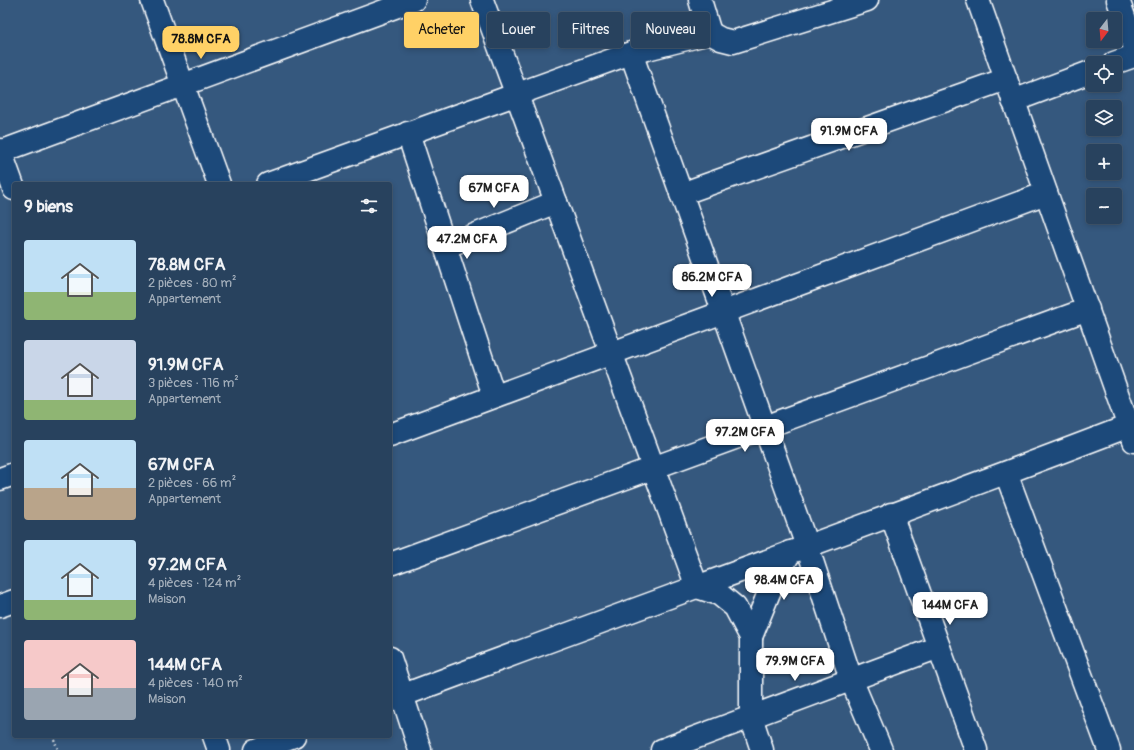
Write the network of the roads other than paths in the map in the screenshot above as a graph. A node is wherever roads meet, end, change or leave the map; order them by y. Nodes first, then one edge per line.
1 (152, 0) edge
2 (414, 0) edge
3 (482, 0) edge
4 (700, 0) edge
5 (867, 0) edge
6 (978, 0) edge
7 (1118, 0) edge
8 (839, 4) edge
9 (704, 12) edge
10 (710, 33) edge
11 (1134, 45) edge
12 (651, 48) edge
13 (631, 53) junction
14 (1134, 56) edge
15 (1122, 60) edge
16 (1086, 74) edge
17 (1006, 79) junction
18 (183, 85) junction
19 (517, 94) junction
20 (1014, 101) junction
21 (408, 134) junction
22 (0, 151) edge
23 (218, 182) edge
24 (281, 182) edge
25 (12, 184) edge
26 (1046, 193) junction
27 (681, 194) junction
28 (556, 202) junction
29 (445, 247) junction
30 (1088, 309) junction
31 (723, 312) junction
32 (612, 353) junction
33 (494, 396) junction
34 (765, 427) junction
35 (1131, 433) edge
36 (392, 434) edge
37 (654, 468) junction
38 (1006, 473) junction
39 (12, 475) edge
40 (0, 479) edge
41 (891, 514) junction
42 (799, 549) junction
43 (392, 563) edge
44 (697, 587) junction
45 (12, 602) edge
46 (0, 606) edge
47 (751, 637) junction
48 (939, 647) junction
49 (392, 671) edge
50 (851, 679) junction
51 (396, 698) edge
52 (750, 717) junction
53 (215, 738) edge
54 (289, 738) edge
55 (219, 750) edge
56 (256, 750) edge
57 (420, 750) edge
58 (662, 750) edge
59 (762, 750) edge
60 (881, 750) edge
61 (976, 750) edge
62 (1109, 750) edge

1 - 18 street
2 - 18 street
3 - 19 street
4 - 9 street
5 - 8 street
6 - 17 street
7 - 11 street
8 - 10 street
12 - 13 street
13 - 19 street
13 - 27 street
14 - 15 street
16 - 20 street
17 - 20 street
17 - 27 street
18 - 22 street
18 - 23 street
19 - 21 street
19 - 28 street
20 - 26 street
21 - 24 street
21 - 29 street
22 - 25 street
26 - 30 street
26 - 31 street
27 - 31 street
28 - 29 street
28 - 32 street
29 - 33 street
30 - 34 street
30 - 35 street
31 - 32 street
31 - 34 street
32 - 33 street
32 - 37 street
33 - 36 street
34 - 37 street
34 - 42 street
35 - 38 street
37 - 43 street
37 - 44 street
38 - 41 street
38 - 62 street
39 - 40 street
41 - 42 street
41 - 48 street
42 - 44 street
42 - 47 street
42 - 50 street
44 - 47 street
44 - 51 street
45 - 46 street
47 - 52 street
48 - 50 street
48 - 61 street
49 - 51 street
50 - 52 street
50 - 60 street
51 - 57 street
52 - 58 street
52 - 59 street
53 - 55 street
54 - 56 street

